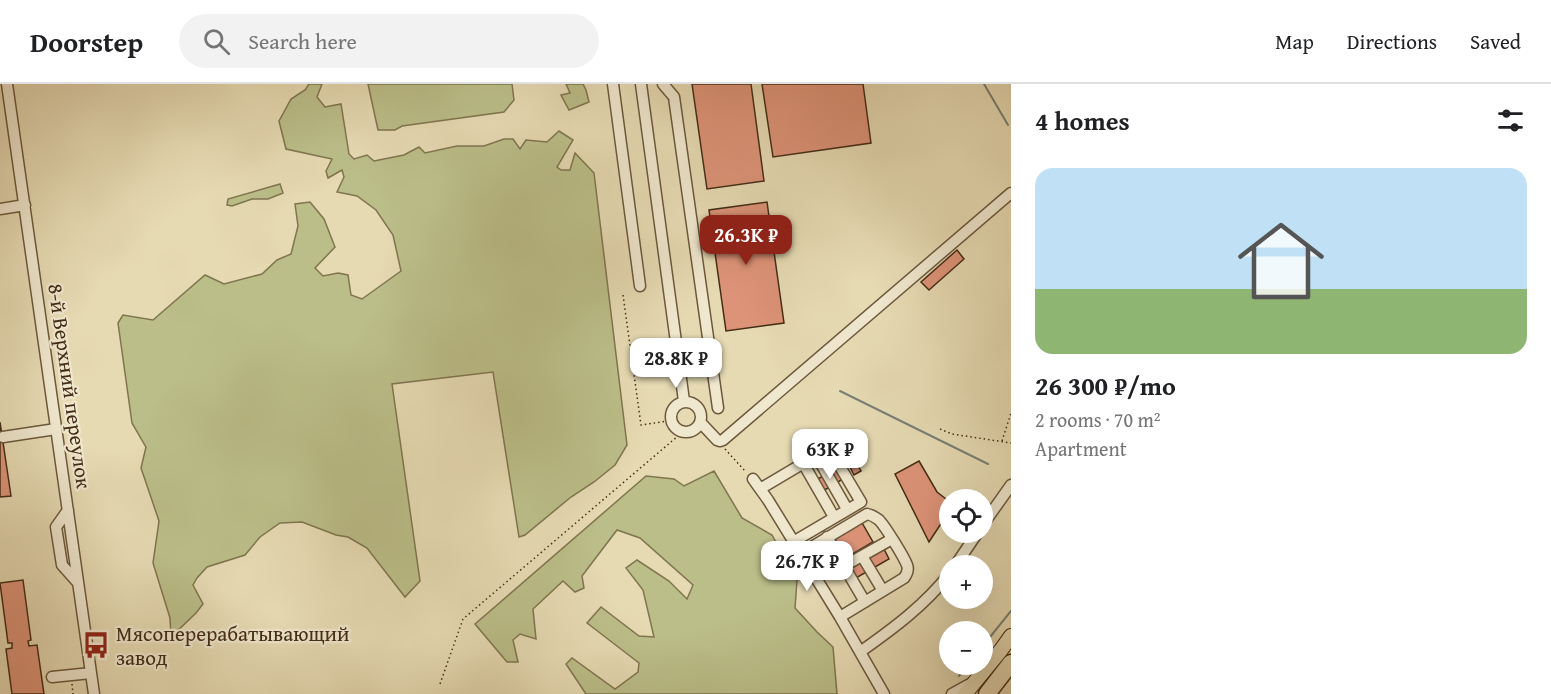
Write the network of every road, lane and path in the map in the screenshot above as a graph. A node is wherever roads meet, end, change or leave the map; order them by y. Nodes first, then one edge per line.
1 (7, 84) edge
2 (613, 84) edge
3 (641, 84) edge
4 (663, 84) edge
5 (1011, 193) edge
6 (25, 205) junction
7 (0, 209) edge
8 (640, 285) dead end
9 (623, 295) dead end
10 (684, 401) junction
11 (717, 408) dead end
12 (1011, 413) edge
13 (668, 421) dead end
14 (701, 423) junction
15 (56, 429) junction
16 (940, 429) dead end
17 (678, 436) dead end
18 (3, 437) dead end
19 (720, 441) junction
20 (1001, 442) junction
21 (1011, 443) edge
22 (816, 455) junction
23 (802, 463) junction
24 (753, 479) joint
25 (1011, 485) edge
26 (760, 489) junction
27 (847, 509) junction
28 (993, 510) edge
29 (834, 517) junction
30 (827, 537) junction
31 (892, 539) junction
32 (793, 542) junction
33 (800, 554) junction
34 (862, 556) junction
35 (844, 566) junction
36 (939, 586) edge
37 (883, 591) junction
38 (865, 602) junction
39 (840, 617) junction
40 (1011, 636) edge
41 (860, 652) junction
42 (1011, 663) edge
43 (91, 673) junction
44 (52, 677) dead end
45 (977, 680) junction
46 (72, 684) dead end
47 (440, 684) dead end
48 (884, 693) edge
49 (73, 694) edge
50 (94, 694) edge
51 (952, 694) edge
52 (965, 694) edge
53 (987, 694) edge

1 - 6 street, 8-й Верхний переулок
2 - 8 street
3 - 10 street
4 - 11 street
5 - 19 street
6 - 7 street
6 - 15 street, 8-й Верхний переулок
9 - 13 path
10 - 14 street
10 - 14 street
12 - 20 path
14 - 19 street
15 - 18 street
15 - 43 street, 8-й Верхний переулок
16 - 20 path
17 - 47 path
19 - 24 path
20 - 21 path
22 - 23 street
22 - 27 street
22 - 27 street
23 - 26 street
23 - 29 street
24 - 26 street
25 - 28 street
26 - 32 street
27 - 29 street
29 - 32 street
30 - 31 street
30 - 33 street
30 - 35 street
31 - 34 street
31 - 37 street
32 - 33 street
33 - 39 street
34 - 35 street
34 - 37 street
35 - 38 street
36 - 41 street
37 - 38 street
38 - 39 street
39 - 41 street
40 - 45 main road
41 - 48 street
42 - 53 highway
43 - 44 street
43 - 50 street, 8-й Верхний переулок
45 - 51 street
45 - 52 main road
46 - 49 path

